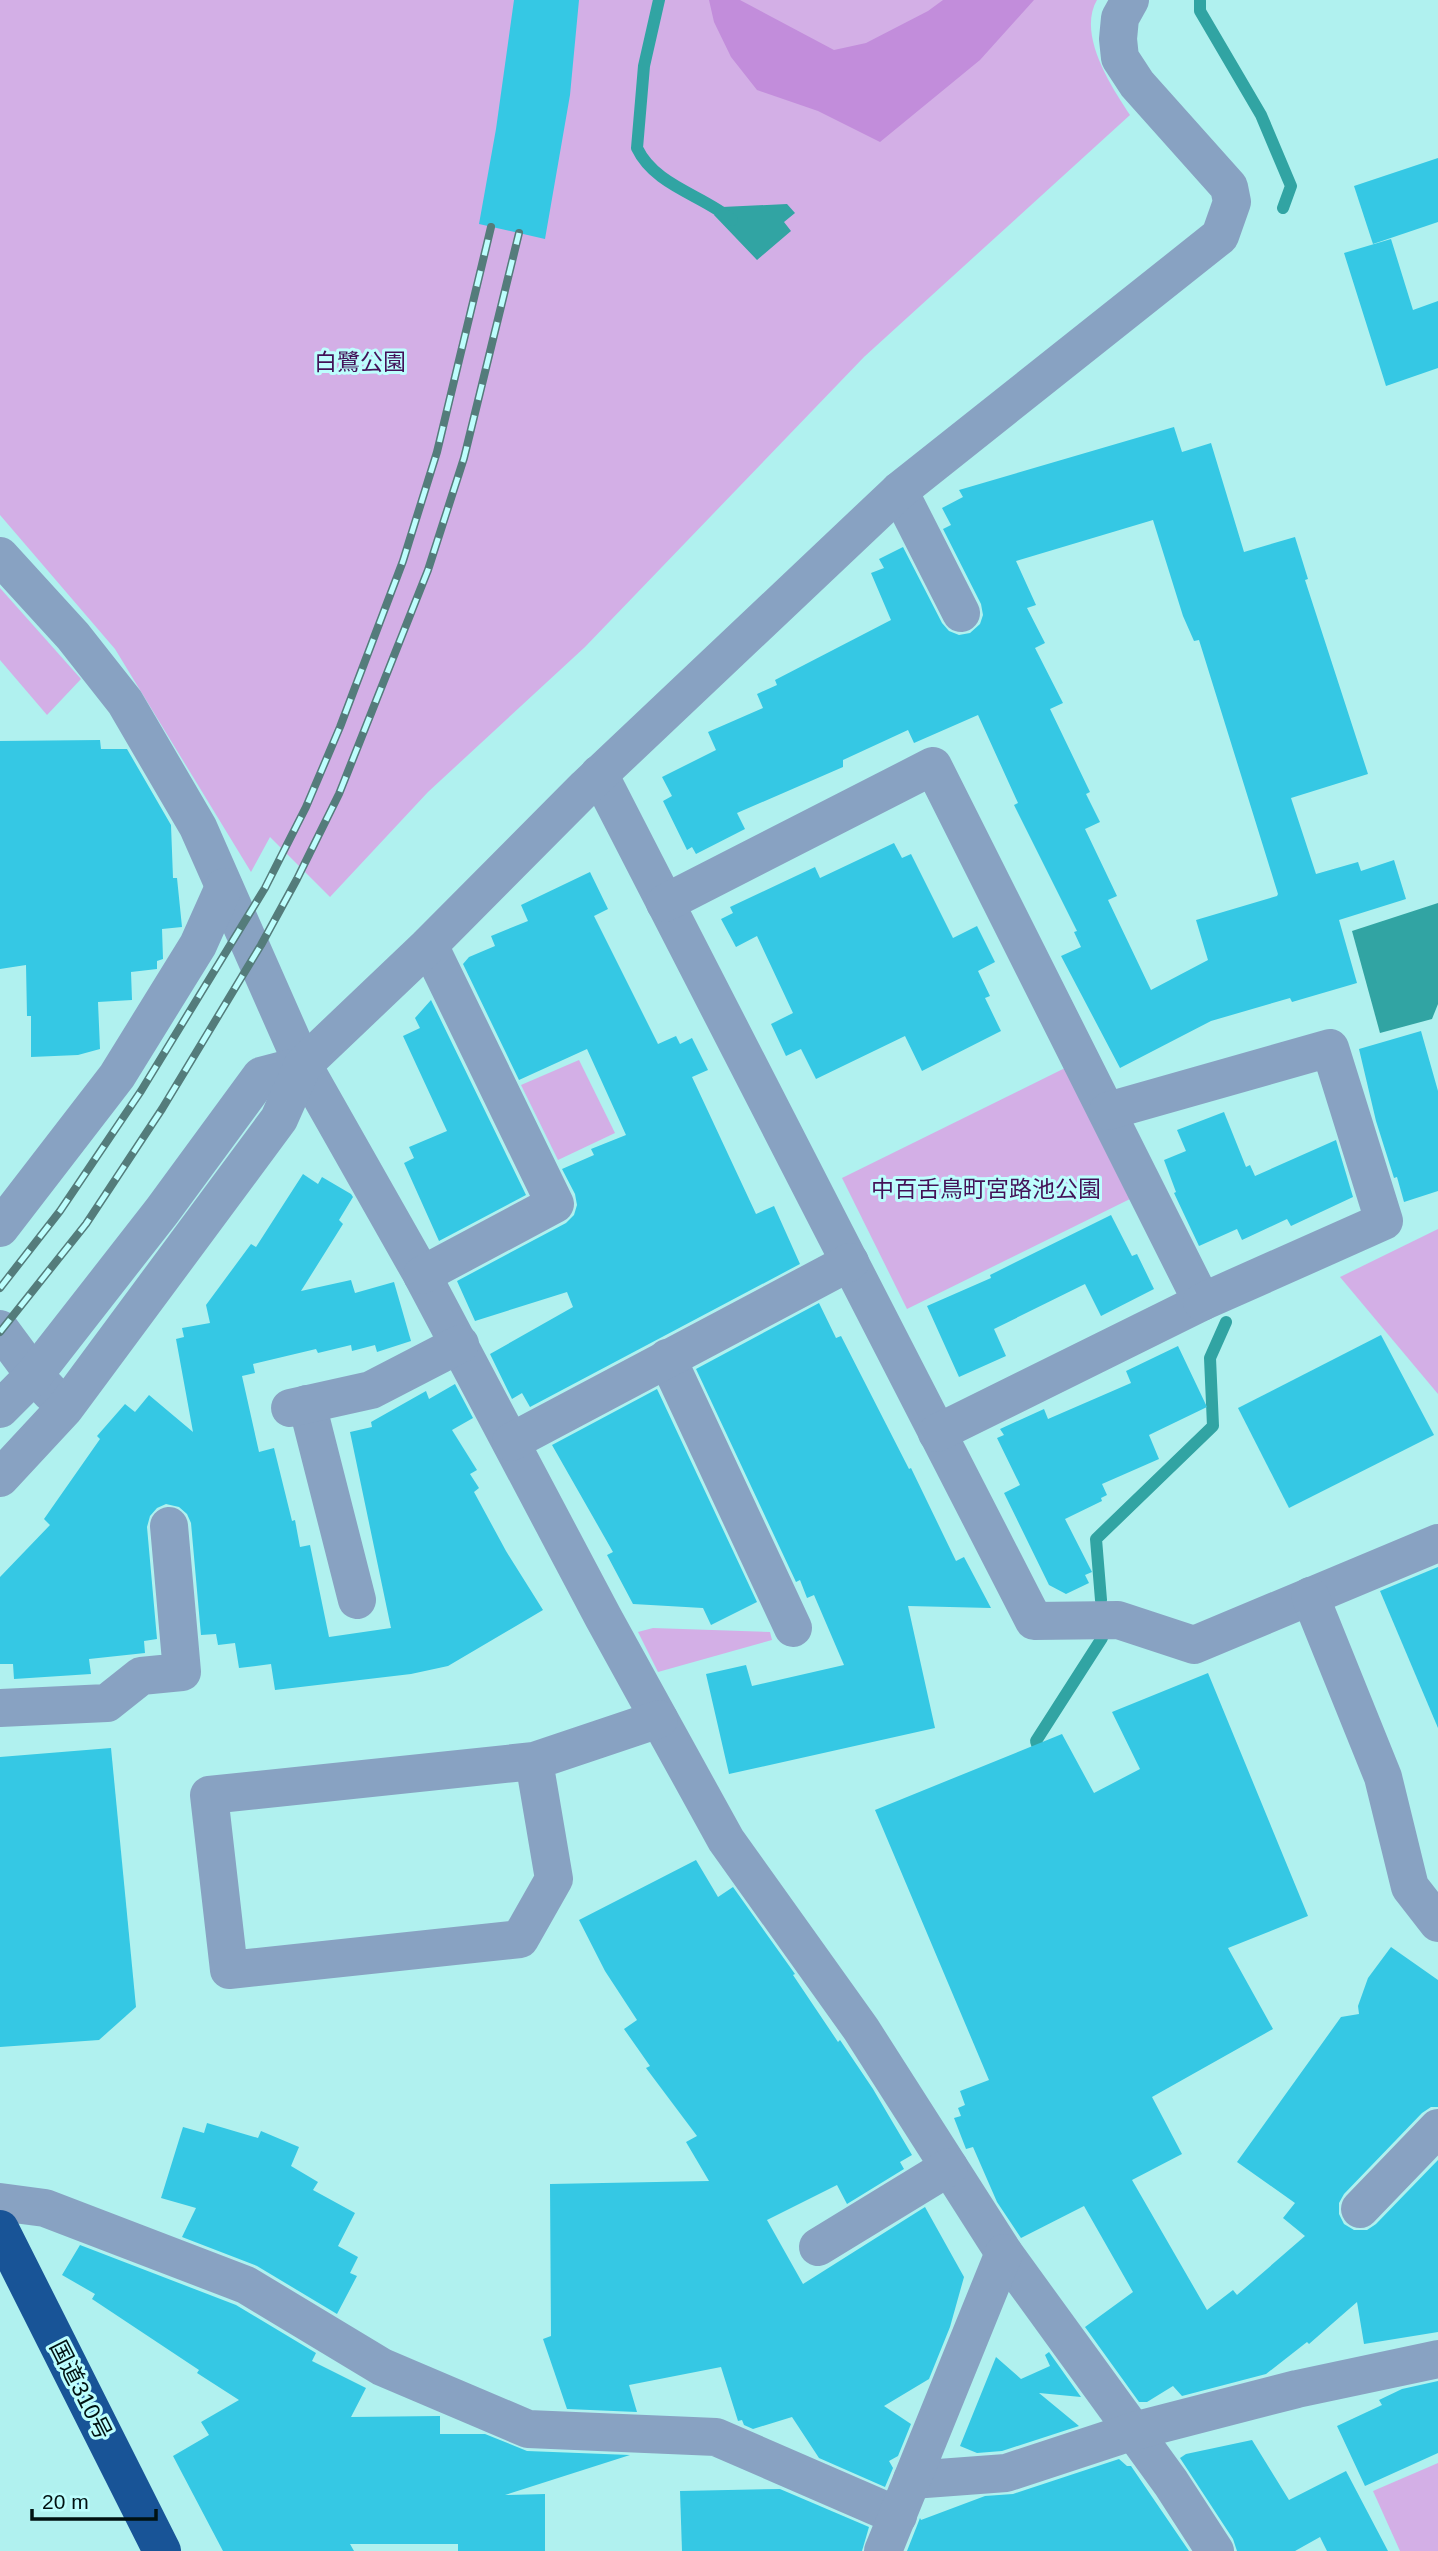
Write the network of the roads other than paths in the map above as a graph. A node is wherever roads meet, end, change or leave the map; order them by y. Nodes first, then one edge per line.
1 (1130, 0) edge
2 (899, 491) junction
3 (0, 556) edge
4 (961, 613) dead end
5 (599, 774) junction
6 (224, 887) junction
7 (665, 902) junction
8 (429, 945) junction
9 (303, 1065) junction
10 (1108, 1111) junction
11 (0, 1228) edge
12 (850, 1262) junction
13 (422, 1275) junction
14 (1202, 1302) junction
15 (0, 1329) edge
16 (460, 1344) junction
17 (667, 1358) junction
18 (34, 1375) junction
19 (65, 1408) junction
20 (0, 1409) edge
21 (937, 1433) junction
22 (511, 1442) junction
23 (0, 1478) edge
24 (169, 1526) dead end
25 (1438, 1543) edge
26 (1310, 1596) junction
27 (358, 1600) dead end
28 (793, 1628) dead end
29 (0, 1708) edge
30 (659, 1719) junction
31 (534, 1761) junction
32 (1438, 1923) edge
33 (1438, 2128) edge
34 (950, 2167) junction
35 (0, 2202) edge
36 (1360, 2209) dead end
37 (3, 2241) edge
38 (818, 2247) dead end
39 (1004, 2253) junction
40 (1438, 2359) edge
41 (1134, 2431) junction
42 (912, 2480) junction
43 (898, 2516) junction
44 (162, 2551) edge
45 (883, 2551) edge
46 (1215, 2551) edge

1 - 2 street
2 - 4 street
2 - 5 street
3 - 6 street
5 - 7 street
5 - 8 street
6 - 9 street
6 - 11 street
7 - 10 street
7 - 12 street
8 - 9 street
8 - 13 street
9 - 13 street
9 - 18 street
9 - 19 street
10 - 14 street
10 - 14 street
12 - 17 street
12 - 21 street
13 - 16 street
14 - 21 street
15 - 18 street
16 - 22 street
16 - 27 street
17 - 22 street
17 - 28 street
18 - 19 street
18 - 20 street
19 - 23 street
21 - 26 street
22 - 30 street
24 - 29 street
25 - 26 street
26 - 32 street
30 - 31 street
30 - 34 street
31 - 31 street
33 - 36 street
34 - 38 street
34 - 39 street
35 - 43 street
37 - 44 highway, 国道310号
39 - 41 street
39 - 42 street
40 - 41 street
41 - 42 street
41 - 46 street
42 - 43 street
43 - 45 street

